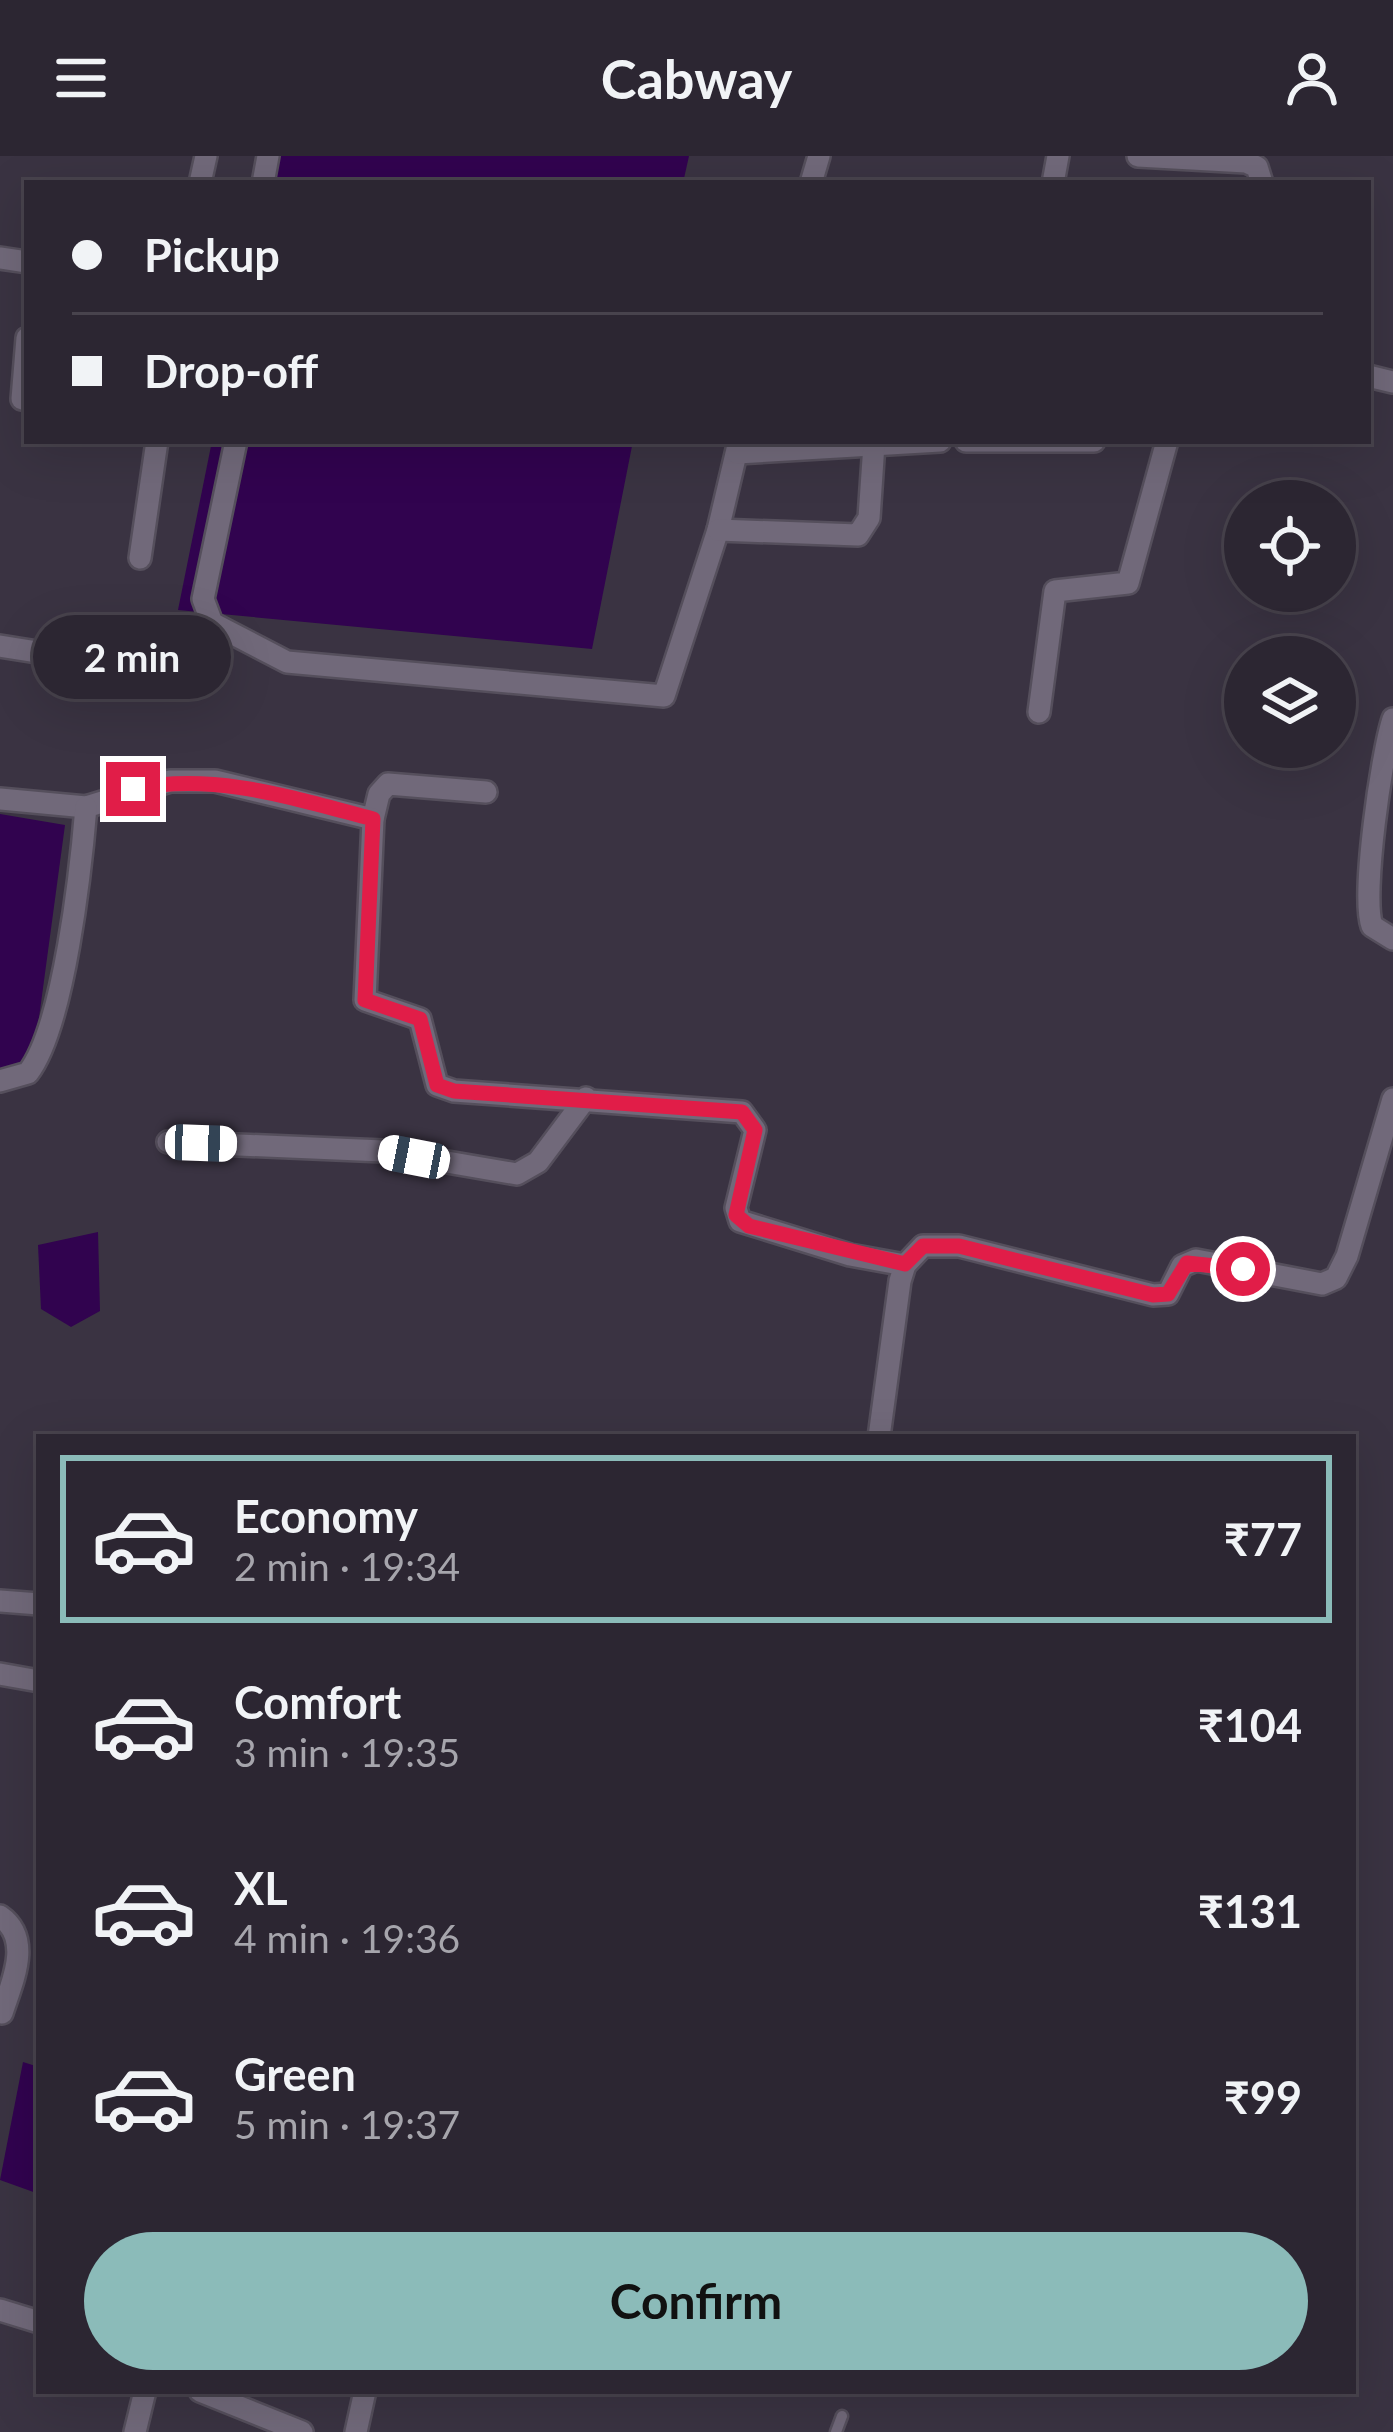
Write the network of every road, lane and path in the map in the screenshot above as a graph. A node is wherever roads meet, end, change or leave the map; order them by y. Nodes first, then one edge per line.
1 (1138, 156) edge
2 (1261, 180) edge
3 (24, 375) edge
4 (22, 400) dead end
5 (157, 444) edge
6 (235, 444) edge
7 (840, 444) edge
8 (874, 444) edge
9 (1166, 444) edge
10 (738, 447) edge
11 (718, 530) junction
12 (140, 558) dead end
13 (0, 646) edge
14 (119, 665) dead end
15 (1039, 712) dead end
16 (1393, 719) edge
17 (486, 792) dead end
18 (0, 799) edge
19 (86, 807) junction
20 (373, 819) junction
21 (1393, 939) edge
22 (0, 1081) edge
23 (586, 1098) junction
24 (1393, 1100) edge
25 (168, 1142) dead end
26 (905, 1264) junction
27 (879, 1434) edge
28 (0, 1601) edge
29 (36, 1604) edge
30 (0, 1674) edge
31 (36, 1680) edge
32 (0, 1916) edge
33 (2, 2013) edge
34 (0, 2310) edge
35 (36, 2321) edge
36 (144, 2394) edge
37 (207, 2394) edge
38 (364, 2394) edge
39 (842, 2416) dead end
40 (135, 2432) edge
41 (302, 2432) edge
42 (356, 2432) edge
43 (836, 2432) edge

1 - 2 street
3 - 4 street
5 - 12 street
6 - 11 street
7 - 10 street
8 - 11 street
9 - 15 street
10 - 11 street
13 - 14 street
16 - 21 street
17 - 20 street
18 - 19 street
19 - 20 street
19 - 22 street
20 - 23 street
23 - 25 street
23 - 26 street
24 - 26 street
26 - 27 street
28 - 29 street
30 - 31 street
32 - 33 street
34 - 35 street
36 - 40 street
37 - 41 street
38 - 42 street
39 - 43 lane

